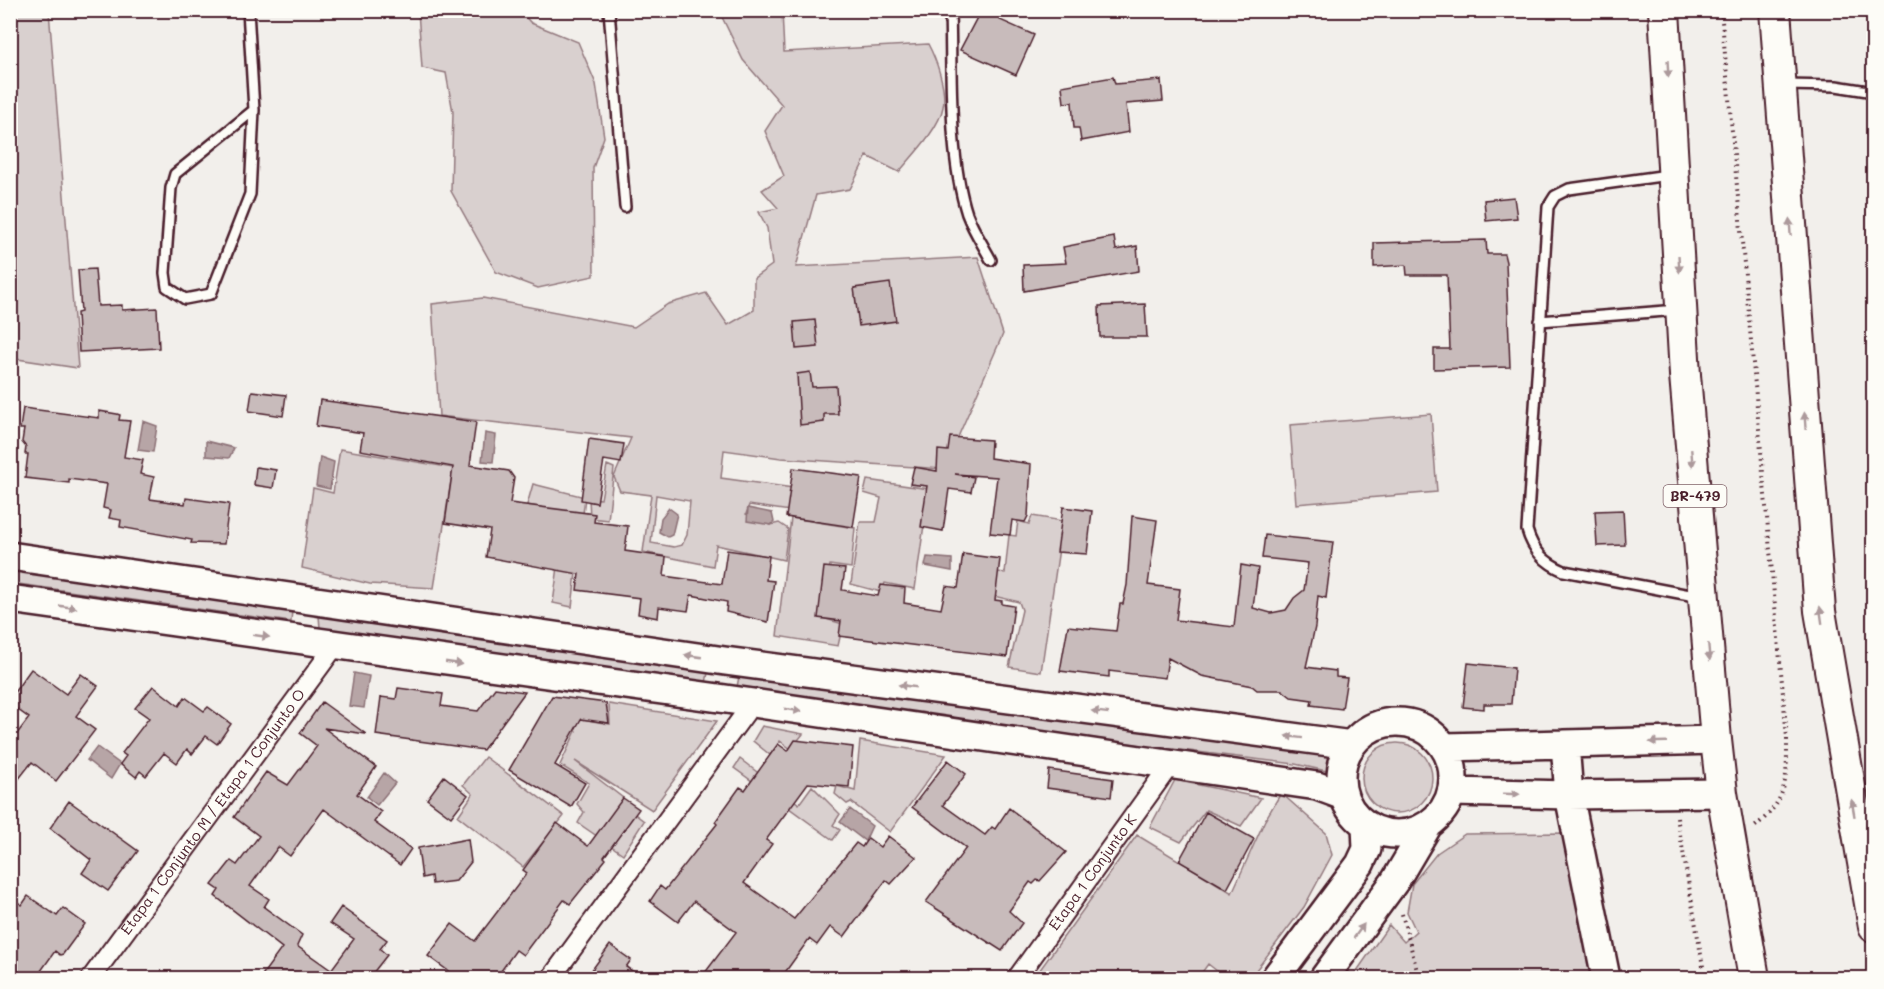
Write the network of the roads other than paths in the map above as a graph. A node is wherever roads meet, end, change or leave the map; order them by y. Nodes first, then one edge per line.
1 (248, 10) edge
2 (609, 10) edge
3 (950, 10) edge
4 (1664, 10) edge
5 (1775, 10) edge
6 (1779, 85) junction
7 (1874, 92) edge
8 (254, 110) junction
9 (1674, 174) junction
10 (625, 207) dead end
11 (991, 260) dead end
12 (1681, 310) junction
13 (1540, 321) junction
14 (10, 556) edge
15 (1704, 598) junction
16 (10, 599) edge
17 (307, 600) junction
18 (302, 642) junction
19 (335, 646) junction
20 (725, 661) junction
21 (719, 698) junction
22 (752, 704) junction
23 (1716, 740) junction
24 (1565, 744) junction
25 (1352, 745) junction
26 (1445, 747) junction
27 (1170, 765) junction
28 (1453, 792) junction
29 (1722, 793) junction
30 (1569, 795) junction
31 (1344, 796) junction
32 (1366, 825) junction
33 (1427, 827) junction
34 (1874, 927) edge
35 (91, 978) edge
36 (552, 978) edge
37 (1017, 978) edge
38 (1275, 978) edge
39 (1324, 978) edge
40 (1606, 978) edge
41 (1754, 978) edge

1 - 8 lane
2 - 10 lane
3 - 11 lane
4 -> 9 main road, BR-479
5 - 6 main road
6 - 7 lane
34 -> 6 main road
8 - 8 lane
9 -> 12 main road, BR-479
9 - 13 lane
12 - 13 lane
12 -> 15 main road, BR-479
13 - 15 lane
14 - 17 street
15 -> 23 main road, BR-479
16 -> 18 street
17 - 18 street
20 -> 17 street
18 - 19 street
19 -> 21 street
19 - 35 street, Etapa 1 Conjunto M / Etapa 1 Conjunto O
20 - 21 street
25 -> 20 street
21 - 22 street
22 -> 27 street
22 - 36 street
23 -> 24 street
23 - 29 main road, BR-479
24 - 26 street
24 - 30 street
25 - 26 street
25 - 31 street
26 - 28 street
27 - 31 street
27 - 37 street, Etapa 1 Conjunto K
28 -> 30 street
28 - 33 street
29 - 30 street
29 - 41 main road, BR-479
30 - 40 street
31 - 32 street
32 - 33 street
32 - 38 street
39 -> 33 street

